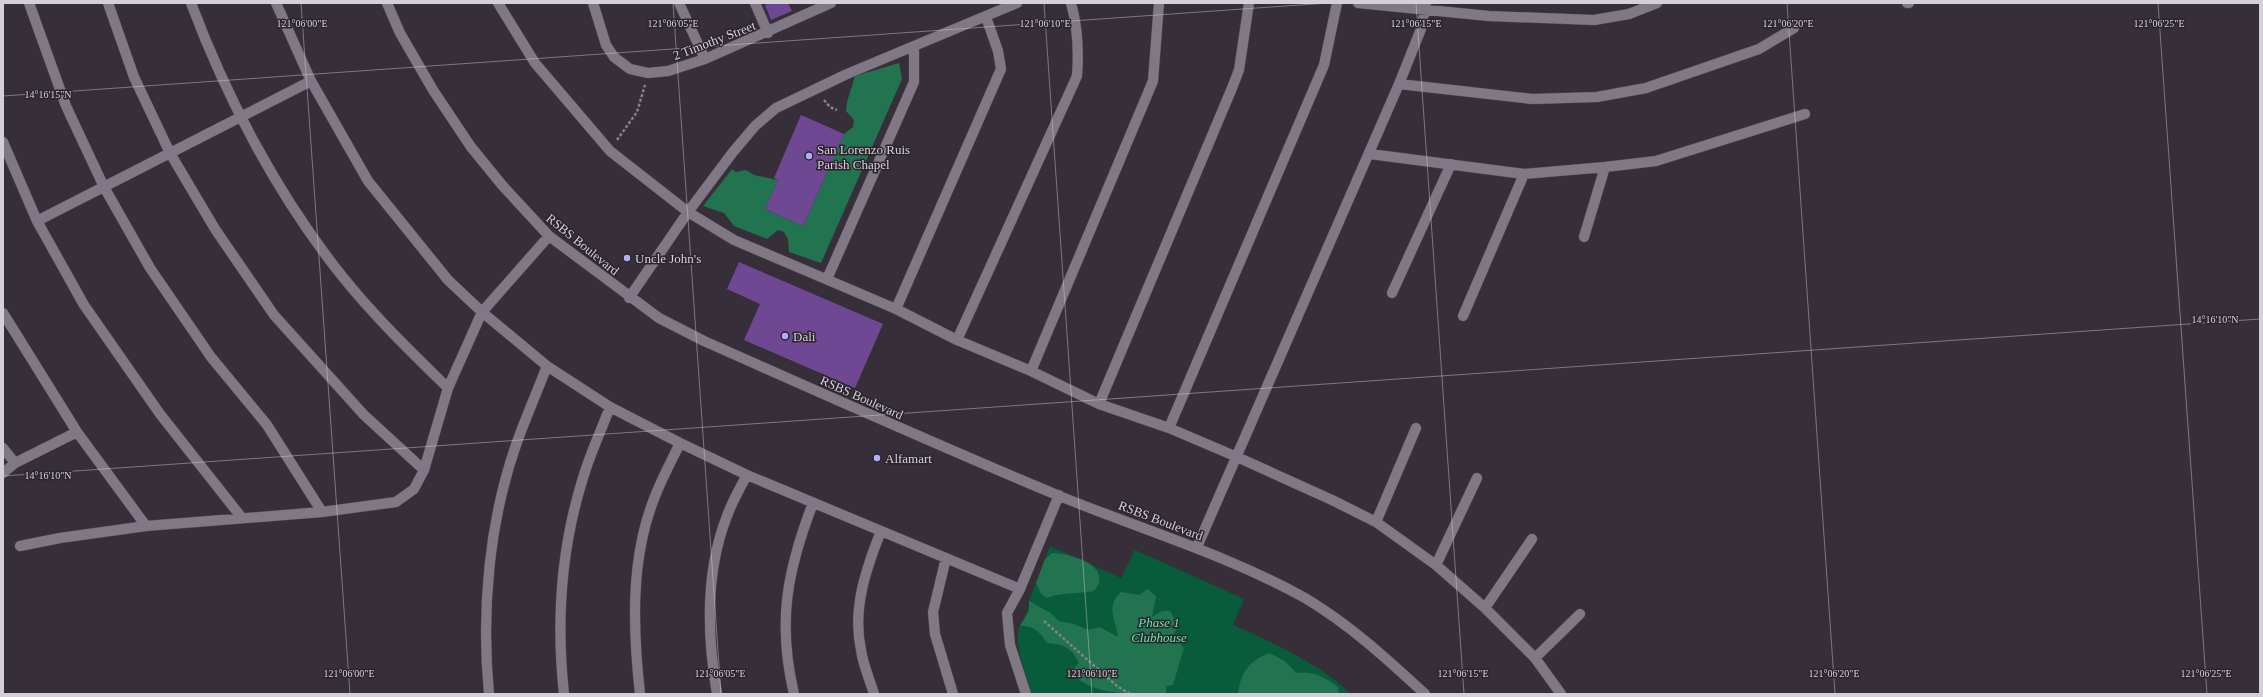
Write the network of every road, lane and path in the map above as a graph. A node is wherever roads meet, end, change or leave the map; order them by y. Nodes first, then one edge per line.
1 (29, 3) edge
2 (108, 3) edge
3 (191, 3) edge
4 (276, 3) edge
5 (388, 3) edge
6 (498, 3) edge
7 (593, 3) edge
8 (679, 3) edge
9 (755, 3) edge
10 (830, 3) edge
11 (1017, 3) edge
12 (1071, 3) edge
13 (1159, 3) edge
14 (1249, 3) edge
15 (1337, 3) edge
16 (1358, 3) edge
17 (1657, 3) edge
18 (1426, 6) edge
19 (986, 17) junction
20 (1794, 28) dead end
21 (768, 33) junction
22 (914, 47) junction
23 (705, 59) junction
24 (648, 73) junction
25 (311, 81) junction
26 (1399, 84) junction
27 (1805, 114) dead end
28 (241, 116) junction
29 (4, 146) edge
30 (610, 151) junction
31 (170, 153) junction
32 (1370, 154) junction
33 (1451, 164) junction
34 (1605, 167) junction
35 (1524, 174) junction
36 (104, 187) junction
37 (688, 212) junction
38 (37, 221) junction
39 (549, 236) junction
40 (1584, 237) dead end
41 (827, 279) junction
42 (1392, 292) dead end
43 (629, 298) junction
44 (896, 309) junction
45 (482, 312) junction
46 (3, 313) edge
47 (1463, 316) dead end
48 (956, 340) junction
49 (547, 366) junction
50 (1031, 371) junction
51 (448, 388) junction
52 (1099, 404) junction
53 (610, 408) junction
54 (1169, 428) junction
55 (1416, 428) dead end
56 (76, 432) junction
57 (680, 444) junction
58 (3, 448) edge
59 (1237, 457) junction
60 (15, 463) junction
61 (424, 470) junction
62 (3, 473) edge
63 (747, 475) junction
64 (1477, 478) dead end
65 (1059, 495) junction
66 (813, 503) junction
67 (322, 512) junction
68 (242, 518) junction
69 (1376, 522) junction
70 (146, 526) junction
71 (880, 531) junction
72 (1532, 538) dead end
73 (20, 546) dead end
74 (1197, 547) junction
75 (946, 558) junction
76 (1436, 565) junction
77 (1020, 589) junction
78 (1486, 608) junction
79 (1580, 614) dead end
80 (1044, 621) dead end
81 (1535, 658) junction
82 (489, 694) edge
83 (564, 694) edge
84 (640, 694) edge
85 (717, 694) edge
86 (794, 694) edge
87 (874, 694) edge
88 (954, 694) edge
89 (1026, 694) edge
90 (1129, 694) edge
91 (1425, 694) edge
92 (1561, 694) edge

1 - 36 street
2 - 31 street
3 - 28 street
4 - 25 street
5 - 39 street, RSBS Boulevard
6 - 30 street
7 - 24 street, 2 Timothy Street
8 - 23 street
9 - 21 street
10 - 21 street, 2 Timothy Street
11 - 19 street
12 - 48 street
13 - 50 street
14 - 52 street
15 - 54 street
16 - 18 street
17 - 18 street
18 - 26 street
19 - 22 street
19 - 44 street
20 - 26 street
21 - 23 street, 2 Timothy Street
22 - 37 street
22 - 41 street
23 - 24 street, 2 Timothy Street
24 - 30 path
25 - 28 street
25 - 45 street
26 - 32 street
27 - 34 street
28 - 31 street
28 - 51 street
29 - 38 street
30 - 37 street
31 - 36 street
31 - 61 street
32 - 33 street
32 - 59 street
33 - 35 street
33 - 42 street
34 - 35 street
34 - 40 street
35 - 47 street
36 - 38 street
36 - 67 street
37 - 41 street
37 - 43 street
38 - 68 street
39 - 43 street, RSBS Boulevard
39 - 45 street
41 - 44 street
43 - 65 street, RSBS Boulevard
44 - 48 street
45 - 49 street
45 - 51 street
46 - 56 street
48 - 50 street
49 - 53 street
49 - 82 street
50 - 52 street
51 - 61 street
52 - 54 street
53 - 57 street
53 - 83 street
54 - 59 street
55 - 69 street
56 - 60 street
56 - 70 street
57 - 63 street
57 - 84 street
58 - 60 street
59 - 69 street
59 - 74 street
60 - 62 street
61 - 67 street
63 - 66 street
63 - 85 street
64 - 76 street
65 - 74 street, RSBS Boulevard
65 - 77 street
66 - 71 street
66 - 86 street
67 - 68 street
68 - 70 street
69 - 76 street
70 - 73 street
71 - 75 street
71 - 87 street
72 - 78 street
74 - 91 street, RSBS Boulevard
75 - 77 street
75 - 88 street
76 - 78 street
77 - 89 street
78 - 81 street
79 - 81 street
80 - 90 path
81 - 92 street

